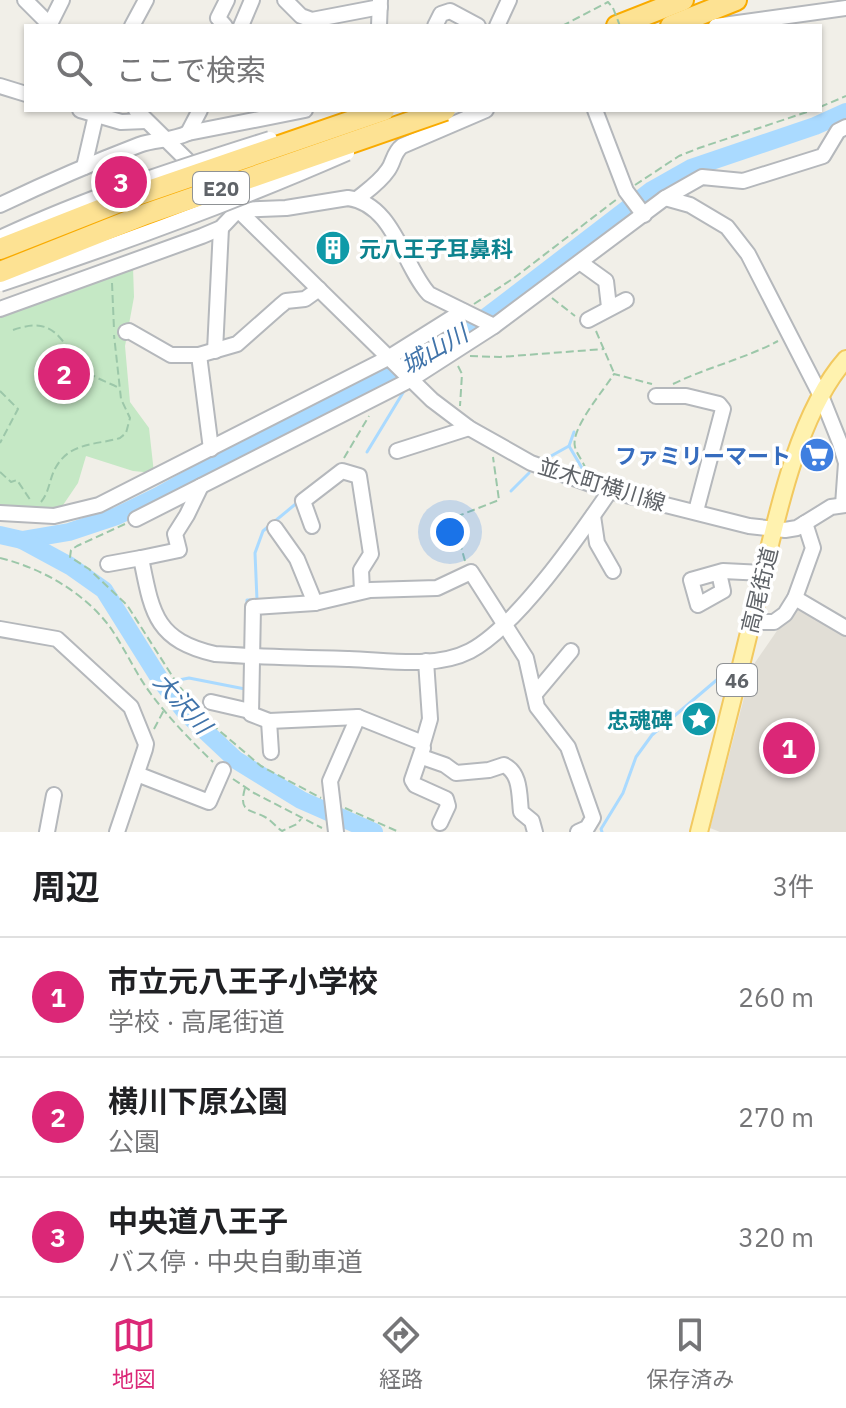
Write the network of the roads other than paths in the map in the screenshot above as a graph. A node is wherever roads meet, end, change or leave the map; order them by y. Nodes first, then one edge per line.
1 (25, 0) edge
2 (62, 0) edge
3 (146, 0) edge
4 (227, 0) edge
5 (252, 0) edge
6 (285, 0) edge
7 (683, 0) edge
8 (736, 0) edge
9 (516, 1) edge
10 (380, 4) edge
11 (846, 8) edge
12 (615, 16) edge
13 (312, 23) edge
14 (50, 24) edge
15 (51, 24) edge
16 (133, 24) edge
17 (223, 24) edge
18 (247, 24) edge
19 (379, 24) edge
20 (436, 24) edge
21 (474, 24) edge
22 (499, 24) edge
23 (676, 24) edge
24 (730, 24) edge
25 (0, 86) edge
26 (24, 88) edge
27 (91, 112) edge
28 (199, 112) edge
29 (295, 112) edge
30 (362, 112) edge
31 (378, 112) edge
32 (440, 112) edge
33 (441, 112) edge
34 (481, 112) edge
35 (596, 112) edge
36 (141, 116) edge
37 (846, 127) edge
38 (188, 133) junction
39 (167, 140) junction
40 (84, 167) junction
41 (665, 198) junction
42 (357, 199) junction
43 (0, 205) edge
44 (238, 210) junction
45 (643, 213) junction
46 (221, 228) junction
47 (0, 238) edge
48 (0, 249) edge
49 (581, 263) junction
50 (0, 272) edge
51 (0, 284) edge
52 (319, 289) junction
53 (626, 300) dead end
54 (609, 307) junction
55 (0, 309) edge
56 (466, 312) junction
57 (584, 321) road end
58 (492, 325) junction
59 (126, 332) dead end
60 (215, 351) junction
61 (199, 355) junction
62 (389, 359) junction
63 (846, 359) edge
64 (408, 378) junction
65 (383, 393) junction
66 (656, 396) dead end
67 (822, 398) junction
68 (372, 411) road end
69 (463, 424) junction
70 (211, 449) junction
71 (397, 451) dead end
72 (201, 486) junction
73 (610, 491) junction
74 (845, 505) edge
75 (696, 511) junction
76 (0, 513) edge
77 (593, 516) junction
78 (136, 519) road end
79 (805, 523) junction
80 (312, 526) dead end
81 (275, 528) dead end
82 (774, 529) junction
83 (141, 558) junction
84 (108, 564) dead end
85 (613, 571) dead end
86 (719, 573) dead end
87 (764, 573) junction
88 (362, 591) junction
89 (795, 598) junction
90 (315, 603) junction
91 (752, 622) junction
92 (505, 625) junction
93 (846, 628) edge
94 (0, 629) edge
95 (571, 651) dead end
96 (251, 656) junction
97 (426, 661) junction
98 (535, 694) junction
99 (211, 702) dead end
100 (250, 711) junction
101 (358, 717) junction
102 (269, 721) junction
103 (422, 750) junction
104 (271, 752) dead end
105 (223, 770) road end
106 (137, 774) junction
107 (54, 795) dead end
108 (440, 823) dead end
109 (333, 831) edge
110 (702, 831) edge
111 (47, 832) edge
112 (117, 832) edge
113 (535, 832) edge
114 (578, 832) edge

1 - 14 street
2 - 15 street
3 - 16 street
4 - 17 street
5 - 18 street
6 - 13 street
7 - 12 highway
8 - 23 highway
9 - 22 street
10 - 13 street
10 - 19 street
11 - 24 street
20 - 21 street
25 - 26 street
27 - 36 street
27 - 40 street
28 - 38 street
29 - 38 street
30 - 47 street, bridge
31 - 48 highway, E20, bridge
32 - 50 highway, E20, bridge
33 - 51 street, bridge
34 - 42 street
35 - 45 street
36 - 39 street
37 - 41 street
38 - 39 street
39 - 40 street
39 - 44 street
40 - 43 street
41 - 45 street
41 - 67 street
42 - 44 street
42 - 56 street
44 - 46 street
44 - 52 street
45 - 49 street
46 - 55 street
46 - 60 street
49 - 54 street
49 - 58 street
52 - 60 street
52 - 62 street
53 - 54 street
54 - 57 street
56 - 58 street
56 - 62 street
58 - 64 street
59 - 61 street
60 - 61 street
61 - 70 street
62 - 64 street, 並木町横川線
62 - 70 street
63 - 67 main road, 高尾街道 / 46
64 - 65 street
64 - 69 street, 並木町横川線
65 - 68 street
65 - 72 street
66 - 75 street
67 - 74 street
67 - 82 main road, 高尾街道 / 46
69 - 71 street
69 - 73 street, 並木町横川線
70 - 76 street
72 - 78 street
72 - 83 street
73 - 75 street, 並木町横川線
73 - 77 street
74 - 79 street
75 - 82 street, 並木町横川線
77 - 85 street
77 - 92 street
79 - 82 street
79 - 89 street
80 - 88 street
81 - 90 street
82 - 87 main road, 高尾街道 / 46
83 - 84 street
83 - 96 street
86 - 87 street
87 - 91 main road, 高尾街道 / 46
88 - 90 street
88 - 92 street
89 - 91 street
89 - 93 street
90 - 96 street
91 - 110 main road, 高尾街道 / 46
92 - 97 street
92 - 98 street
94 - 106 street
95 - 98 street
96 - 97 street
96 - 100 street
97 - 103 street
98 - 114 street
99 - 100 street
100 - 102 street
101 - 102 street
101 - 103 street
101 - 109 street
102 - 104 street
103 - 108 street
103 - 113 street
105 - 106 street
106 - 112 street
107 - 111 street

